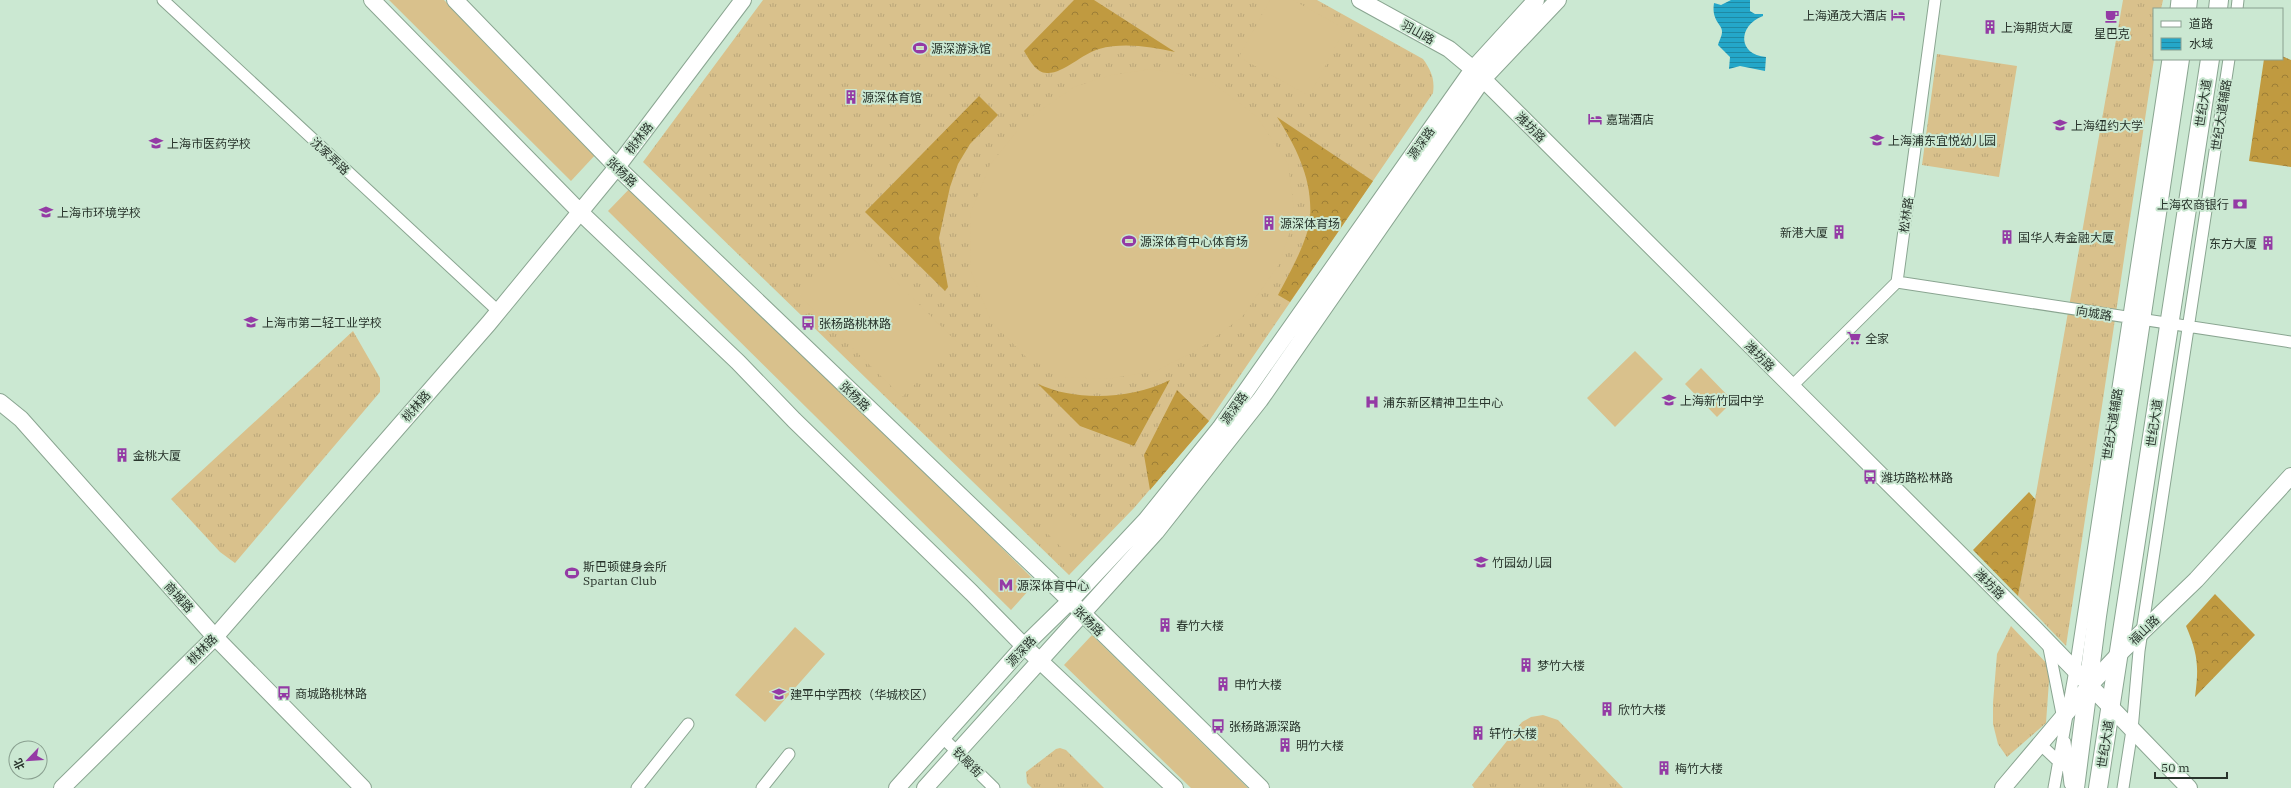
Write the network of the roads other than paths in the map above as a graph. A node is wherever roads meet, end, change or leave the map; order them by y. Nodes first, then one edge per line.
1 (163, 0) edge
2 (372, 0) edge
3 (454, 0) edge
4 (743, 0) edge
5 (1360, 0) edge
6 (1536, 0) edge
7 (1558, 0) edge
8 (1935, 0) edge
9 (2168, 60) edge
10 (2180, 60) edge
11 (2210, 60) edge
12 (2229, 60) edge
13 (1478, 74) junction
14 (617, 167) junction
15 (580, 212) junction
16 (1897, 282) junction
17 (498, 312) junction
18 (2134, 319) junction
19 (2168, 324) junction
20 (2188, 326) junction
21 (2291, 342) edge
22 (1791, 387) junction
23 (0, 402) edge
24 (2291, 476) edge
25 (1070, 601) junction
26 (1082, 613) junction
27 (2142, 632) junction
28 (215, 637) junction
29 (2048, 642) junction
30 (1024, 646) junction
31 (2120, 653) junction
32 (1039, 661) junction
33 (2075, 670) junction
34 (2090, 685) junction
35 (2111, 708) junction
36 (2064, 719) junction
37 (688, 724) dead end
38 (2132, 730) junction
39 (942, 737) junction
40 (2040, 744) junction
41 (956, 751) junction
42 (790, 754) dead end
43 (2058, 762) junction
44 (62, 788) edge
45 (363, 788) edge
46 (637, 788) edge
47 (762, 788) edge
48 (897, 788) edge
49 (924, 788) edge
50 (994, 788) edge
51 (1175, 788) edge
52 (1261, 788) edge
53 (2003, 788) edge
54 (2054, 788) edge
55 (2070, 788) edge
56 (2075, 788) edge
57 (2098, 788) edge
58 (2123, 788) edge
59 (2189, 788) edge

1 - 17 street, 沈家弄路
2 - 15 main road
3 - 14 main road, 张杨路
4 - 14 main road, 桃林路
5 - 13 main road, 羽山路
6 - 13 main road, 源深路
7 - 13 main road, 源深路
8 - 16 street, 松林路
9 - 18 street, 世纪大道辅路
10 - 18 main road, 世纪大道
11 - 19 main road, 世纪大道
12 - 20 street, 世纪大道辅路
13 - 22 main road, 潍坊路
13 - 25 main road, 源深路
13 - 26 main road, 源深路
14 - 15 main road, 桃林路
14 - 25 main road, 张杨路
15 - 17 main road, 桃林路
15 - 30 main road
16 - 18 street, 向城路
16 - 22 street
17 - 28 main road, 桃林路
18 - 19 street, 向城路
18 - 33 street, 世纪大道辅路
18 - 34 main road, 世纪大道
19 - 20 street, 向城路
19 - 31 main road, 世纪大道
20 - 21 street, 向城路
20 - 27 street, 世纪大道辅路
22 - 29 main road, 潍坊路
23 - 28 main road, 商城路
24 - 27 main road, 福山路
25 - 26 main road, 张杨路
25 - 30 main road, 源深路
26 - 32 main road, 源深路
26 - 52 main road, 张杨路
27 - 31 main road, 福山路
27 - 38 street, 世纪大道辅路
28 - 44 main road, 桃林路
28 - 45 main road, 商城路
29 - 33 main road, 潍坊路
29 - 36 street
30 - 32 main road
30 - 39 main road, 源深路
31 - 34 main road, 福山路
31 - 35 main road, 世纪大道
32 - 41 main road, 源深路
32 - 51 main road
33 - 34 main road, 潍坊路
33 - 36 street, 世纪大道辅路
34 - 35 main road, 潍坊路
34 - 36 main road, 福山路
34 - 56 main road, 世纪大道
35 - 38 main road, 潍坊路
35 - 57 main road, 世纪大道
36 - 40 main road, 福山路
36 - 43 street, 世纪大道辅路
36 - 55 street
37 - 46 street
38 - 58 street, 世纪大道辅路
38 - 59 main road, 潍坊路
39 - 41 street, 钦殿街
39 - 48 main road, 源深路
40 - 43 street
40 - 53 main road, 福山路
41 - 49 main road, 源深路
41 - 50 street, 钦殿街
42 - 47 street
43 - 54 street, 世纪大道辅路

